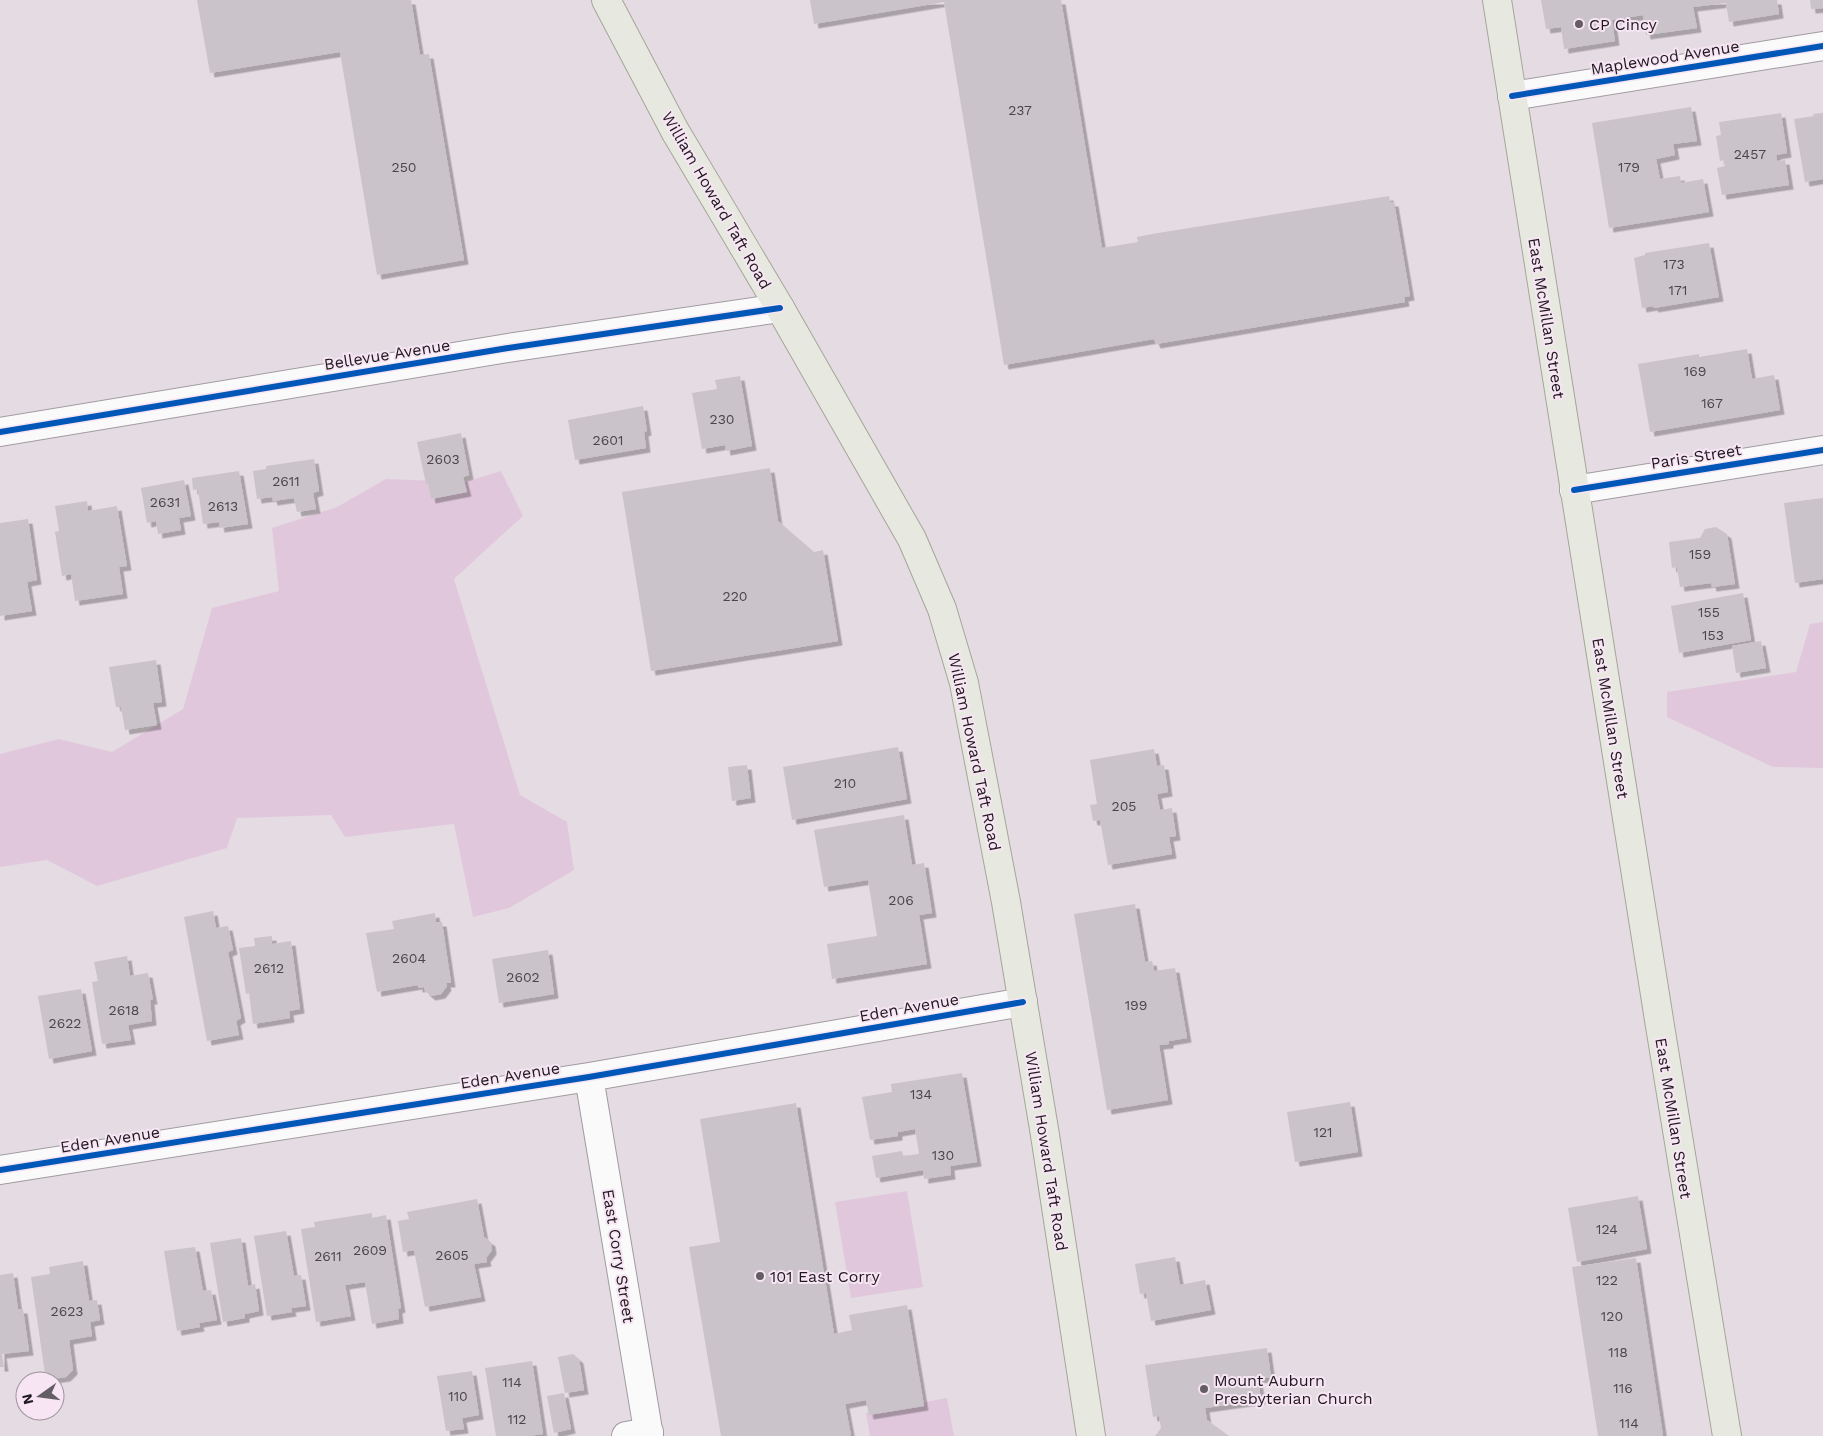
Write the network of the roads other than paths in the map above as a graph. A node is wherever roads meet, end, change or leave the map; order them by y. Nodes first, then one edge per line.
1 (606, 0) edge
2 (1497, 0) edge
3 (1823, 46) edge
4 (1512, 96) junction
5 (780, 308) junction
6 (0, 432) edge
7 (1823, 450) edge
8 (1574, 490) junction
9 (1023, 1002) junction
10 (589, 1077) junction
11 (0, 1170) edge
12 (641, 1435) edge
13 (1091, 1436) edge
14 (1727, 1436) edge

1 - 5 main road, William Howard Taft Road
2 - 4 main road, East McMillan Street
3 - 4 street, Maplewood Avenue
4 - 8 main road, East McMillan Street
5 - 6 street, Bellevue Avenue
5 - 9 main road, William Howard Taft Road
7 - 8 street, Paris Street
8 - 14 main road, East McMillan Street
9 - 10 street, Eden Avenue
9 - 13 main road, William Howard Taft Road
10 - 11 street, Eden Avenue
10 - 12 street, East Corry Street

